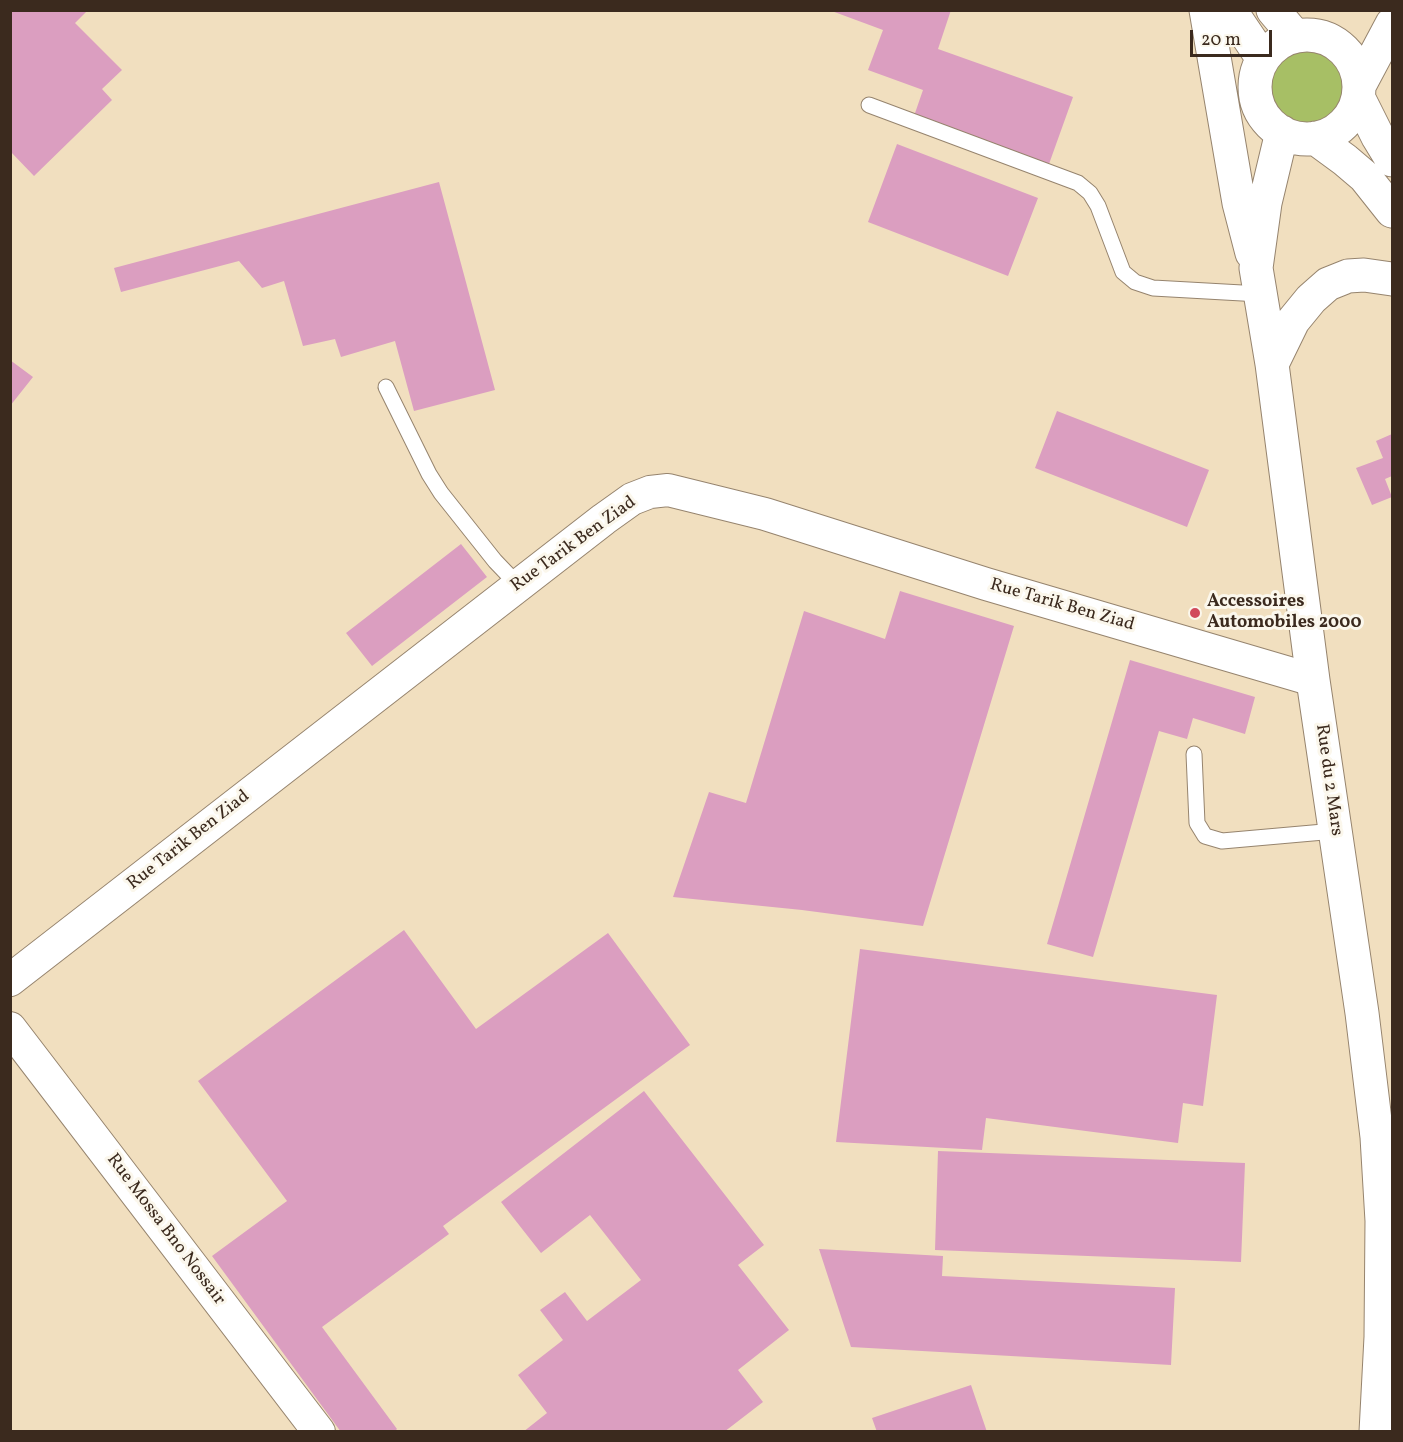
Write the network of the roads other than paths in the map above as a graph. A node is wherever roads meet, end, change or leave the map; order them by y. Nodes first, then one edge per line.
1 (1206, 10) edge
2 (1230, 10) edge
3 (1273, 10) edge
4 (1392, 24) edge
5 (1295, 36) junction
6 (1263, 59) junction
7 (1359, 92) junction
8 (869, 105) dead end
9 (1282, 132) junction
10 (1315, 138) junction
11 (1392, 160) edge
12 (1392, 211) edge
13 (1392, 279) edge
14 (1258, 281) junction
15 (1272, 364) junction
16 (386, 387) dead end
17 (518, 585) junction
18 (1313, 680) junction
19 (1194, 754) dead end
20 (1335, 831) junction
21 (10, 980) edge
22 (10, 1028) edge
23 (319, 1431) edge
24 (1376, 1431) edge

1 - 14 street
2 - 6 street
3 - 5 street
4 - 7 street
5 - 6 street
5 - 7 street
6 - 9 street
7 - 10 street
7 - 11 street
8 - 14 lane
9 - 10 street
9 - 14 street, Rue du 2 Mars
10 - 12 street
13 - 15 street
14 - 15 street, Rue du 2 Mars
15 - 18 street, Rue du 2 Mars
16 - 17 lane
17 - 18 street, Rue Tarik Ben Ziad
17 - 21 street, Rue Tarik Ben Ziad
18 - 20 street, Rue du 2 Mars
19 - 20 lane
20 - 24 street, Rue du 2 Mars
22 - 23 street, Rue Mossa Bno Nossair

